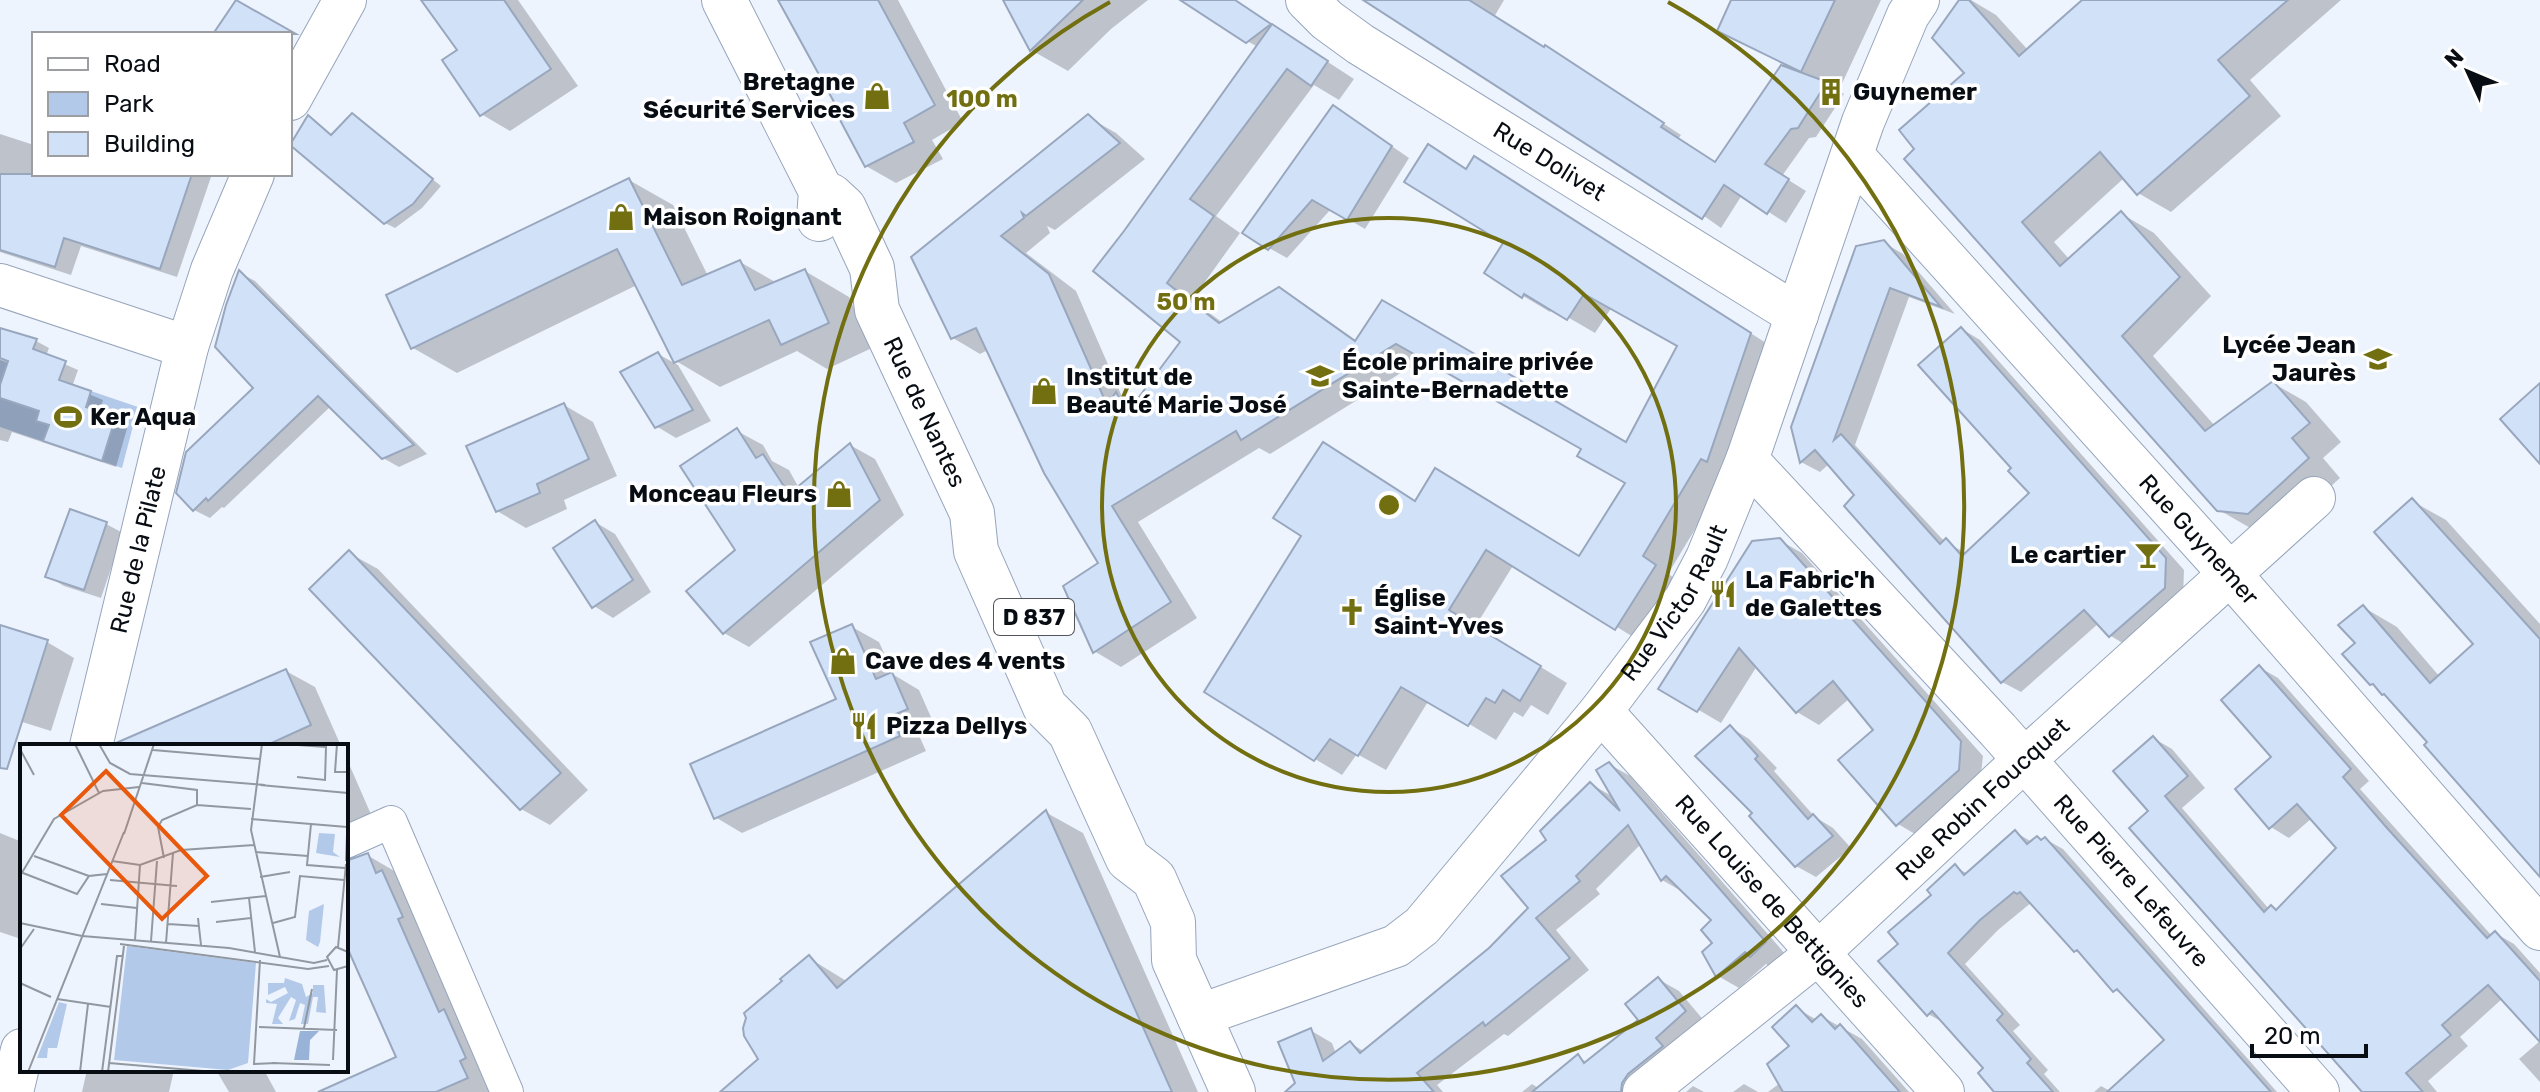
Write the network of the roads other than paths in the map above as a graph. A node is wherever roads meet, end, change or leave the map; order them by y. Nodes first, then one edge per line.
1 (345, 0) edge
2 (724, 0) edge
3 (1307, 0) edge
4 (1918, 0) edge
5 (292, 95) edge
6 (1852, 155) junction
7 (252, 176) edge
8 (0, 285) edge
9 (1797, 315) junction
10 (187, 347) junction
11 (1747, 460) junction
12 (2314, 498) dead end
13 (2230, 574) junction
14 (1601, 711) junction
15 (91, 744) edge
16 (2024, 760) junction
17 (348, 841) edge
18 (2540, 929) edge
19 (1819, 952) junction
20 (1198, 1016) junction
21 (20, 1058) edge
22 (12, 1092) edge
23 (507, 1092) edge
24 (1233, 1092) edge
25 (1644, 1092) edge
26 (1943, 1092) edge
27 (2318, 1092) edge

1 - 5 street
2 - 20 main road, Rue de Nantes / D 837
3 - 9 street, Rue Dolivet
4 - 6 street, Rue Victor Rault
6 - 9 street, Rue Victor Rault
6 - 13 street, Rue Guynemer
7 - 10 street, Rue de la Pilate
8 - 10 street
9 - 11 street, Rue Victor Rault
10 - 15 street, Rue de la Pilate
11 - 14 street, Rue Victor Rault
11 - 16 street, Rue Pierre Lefeuvre
12 - 13 street, Rue Robin Foucquet
13 - 16 street, Rue Robin Foucquet
13 - 18 street, Rue Guynemer
14 - 19 street, Rue Louise de Bettignies
14 - 20 street, Rue Victor Rault
16 - 19 street, Rue Robin Foucquet
16 - 27 street, Rue Pierre Lefeuvre
17 - 23 street
19 - 25 street, Rue Robin Foucquet
19 - 26 street, Rue Louise de Bettignies
20 - 24 main road, Rue de Nantes
21 - 22 street

